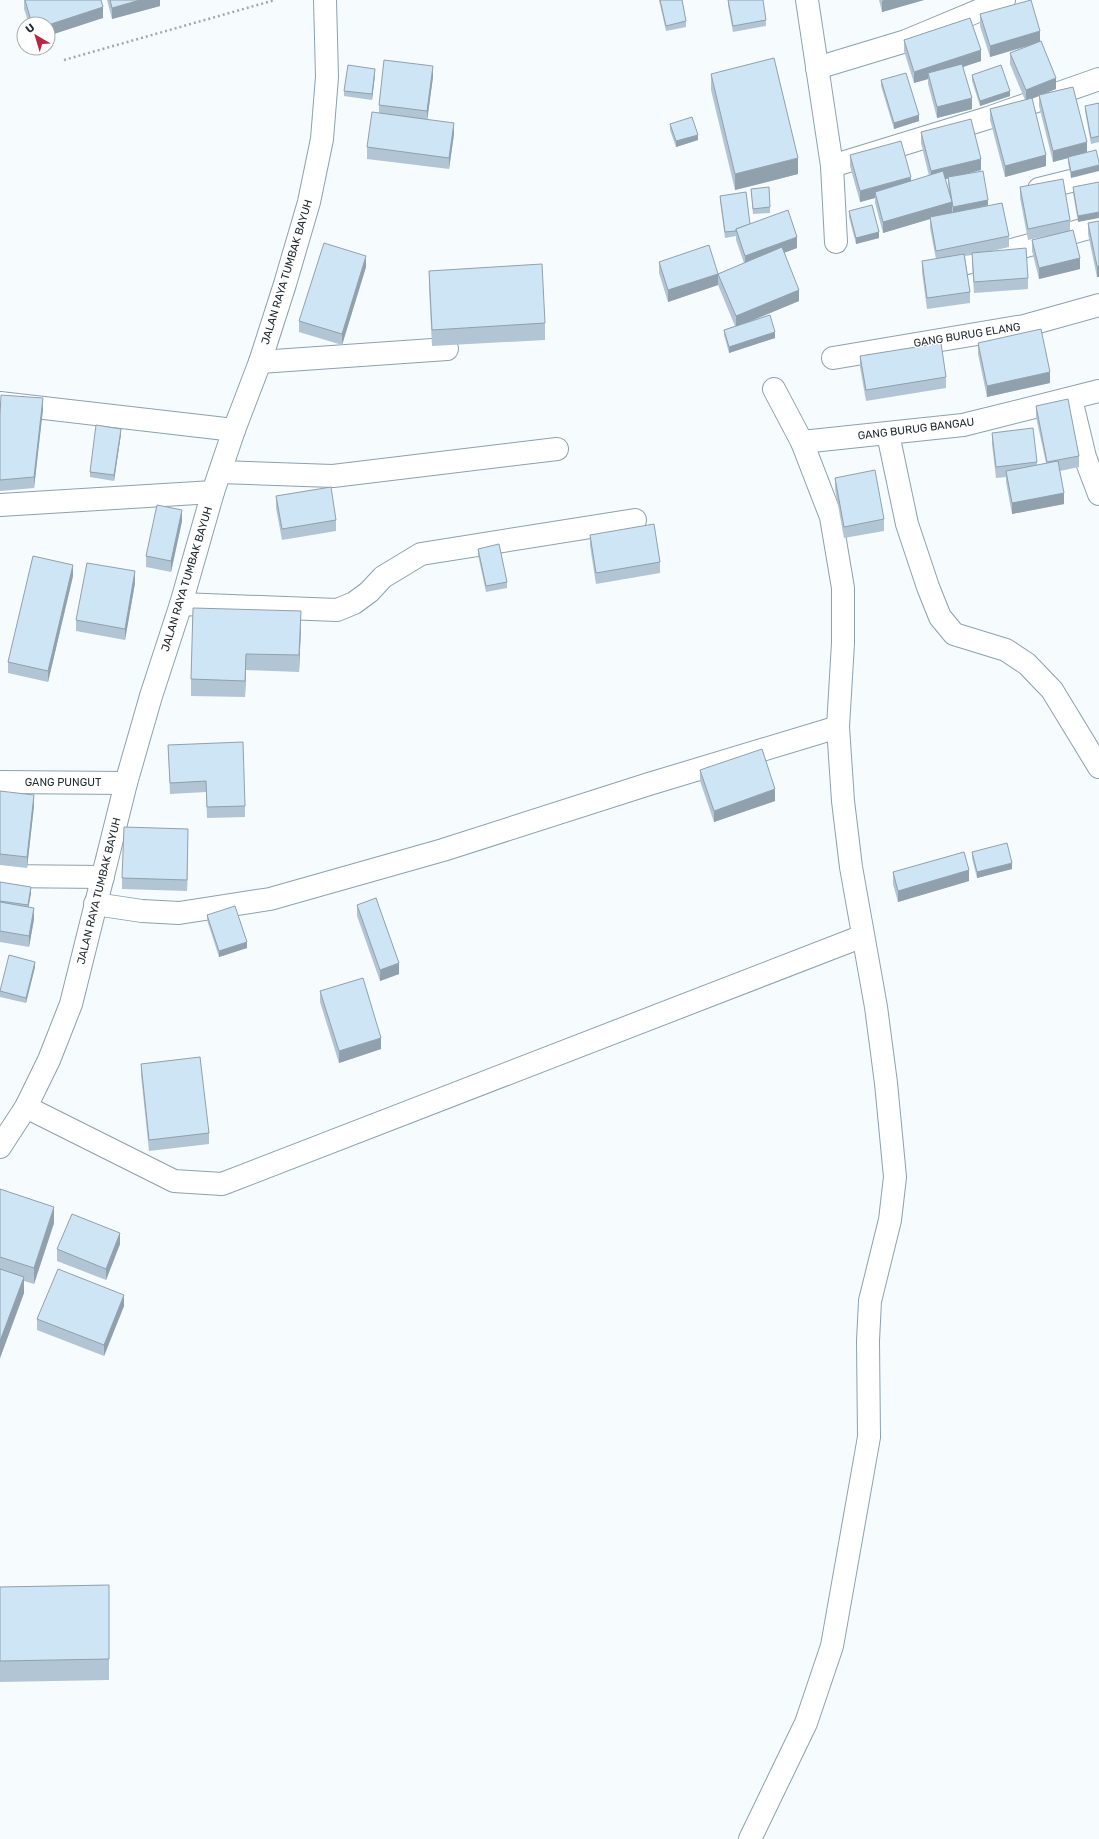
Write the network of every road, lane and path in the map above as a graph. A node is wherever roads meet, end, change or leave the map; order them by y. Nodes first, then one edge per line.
1 (275, 0) edge
2 (325, 0) edge
3 (807, 0) edge
4 (1004, 0) edge
5 (64, 60) dead end
6 (817, 68) junction
7 (1099, 79) edge
8 (832, 166) junction
9 (1099, 174) edge
10 (1039, 189) edge
11 (1099, 225) edge
12 (836, 242) dead end
13 (967, 264) edge
14 (1099, 305) edge
15 (447, 349) edge
16 (833, 358) dead end
17 (260, 362) junction
18 (774, 388) dead end
19 (1099, 390) edge
20 (1071, 399) junction
21 (0, 403) edge
22 (234, 430) junction
23 (888, 434) junction
24 (802, 442) junction
25 (557, 449) dead end
26 (216, 482) junction
27 (1099, 494) edge
28 (0, 505) edge
29 (635, 520) dead end
30 (181, 604) junction
31 (838, 728) junction
32 (1099, 767) edge
33 (0, 782) edge
34 (126, 783) junction
35 (0, 876) edge
36 (103, 877) junction
37 (96, 904) junction
38 (863, 936) junction
39 (26, 1107) junction
40 (6, 1127) edge
41 (0, 1147) edge
42 (750, 1839) edge

1 - 5 path
2 - 17 street, JALAN RAYA TUMBAK BAYUH
3 - 6 street
4 - 6 street
6 - 8 street
7 - 8 street
8 - 12 street
9 - 10 street
11 - 13 street
14 - 16 street, GANG BURUG ELANG
15 - 17 street
17 - 22 street, JALAN RAYA TUMBAK BAYUH
18 - 24 street
19 - 20 street, GANG BURUG BANGAU
20 - 23 street, GANG BURUG BANGAU
20 - 27 street
21 - 22 street
22 - 26 street, JALAN RAYA TUMBAK BAYUH
23 - 24 street, GANG BURUG BANGAU
23 - 32 street
24 - 31 street
25 - 26 street
26 - 28 street
26 - 30 street, JALAN RAYA TUMBAK BAYUH
29 - 30 street
30 - 34 street, JALAN RAYA TUMBAK BAYUH
31 - 37 street
31 - 38 street
33 - 34 street, GANG PUNGUT
34 - 36 street, JALAN RAYA TUMBAK BAYUH
35 - 36 street
36 - 37 street, JALAN RAYA TUMBAK BAYUH
37 - 39 street, JALAN RAYA TUMBAK BAYUH
38 - 39 street
38 - 42 street
39 - 40 street, JALAN RAYA TUMBAK BAYUH
40 - 41 street, JALAN RAYA TUMBAK BAYUH

